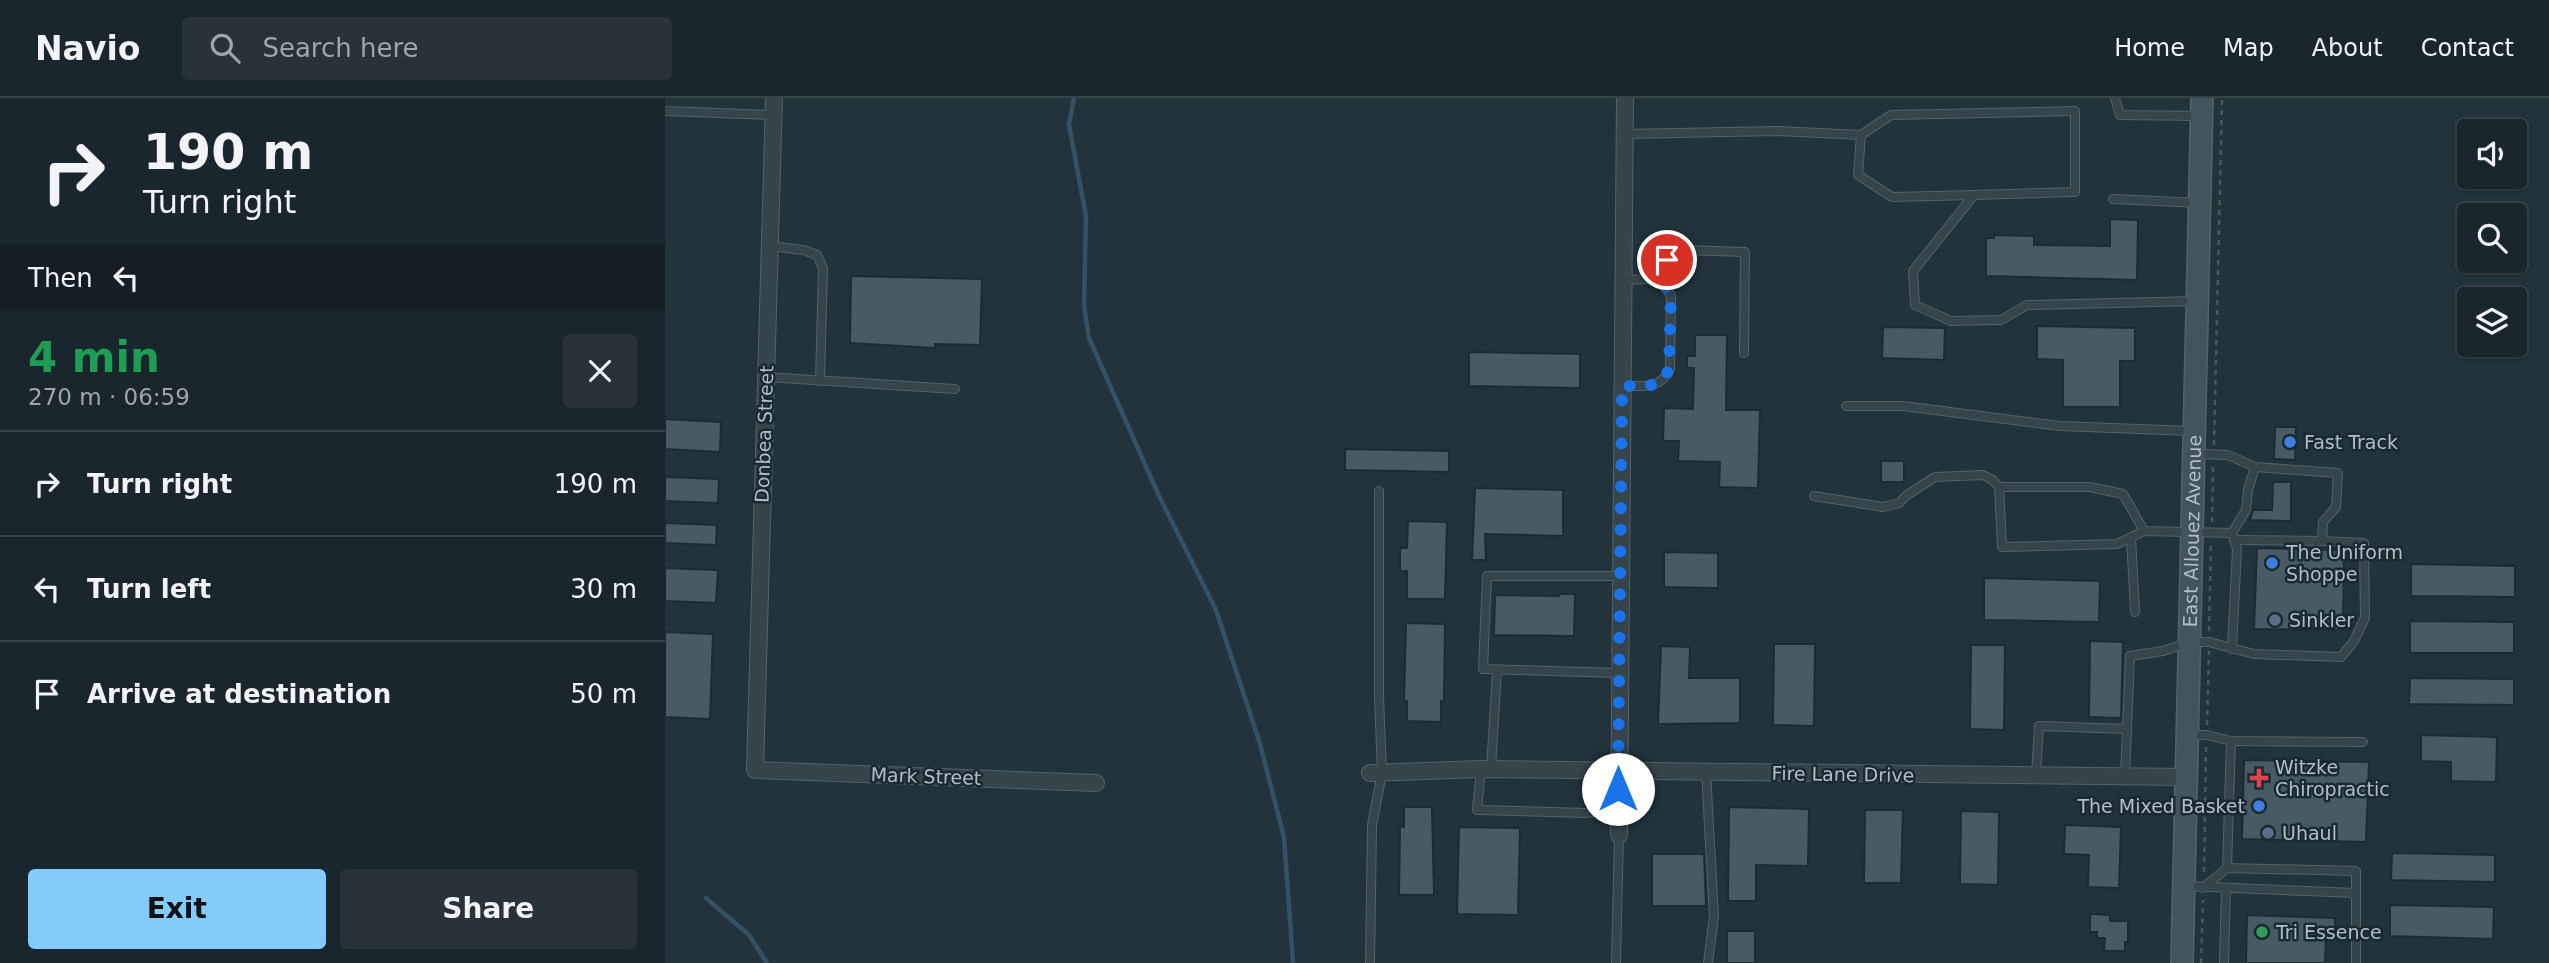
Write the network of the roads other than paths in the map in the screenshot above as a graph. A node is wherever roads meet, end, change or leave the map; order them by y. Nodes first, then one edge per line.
1 (774, 98) edge
2 (1625, 98) edge
3 (2115, 98) edge
4 (2202, 107) edge
5 (665, 111) edge
6 (773, 115) junction
7 (1625, 134) junction
8 (1861, 135) junction
9 (1974, 195) junction
10 (2113, 200) dead end
11 (2200, 203) junction
12 (770, 246) junction
13 (1666, 278) junction
14 (1623, 280) junction
15 (2197, 301) junction
16 (1744, 354) dead end
17 (766, 377) junction
18 (820, 381) junction
19 (1622, 386) junction
20 (955, 389) dead end
21 (1846, 406) dead end
22 (2194, 431) junction
23 (2194, 454) junction
24 (2255, 467) junction
25 (1999, 486) junction
26 (1379, 491) dead end
27 (1814, 496) dead end
28 (2144, 531) junction
29 (2192, 531) junction
30 (2131, 537) junction
31 (2233, 537) junction
32 (2322, 541) junction
33 (1620, 576) junction
34 (2135, 612) dead end
35 (2189, 642) junction
36 (2232, 649) junction
37 (1497, 670) junction
38 (1619, 673) junction
39 (2127, 729) junction
40 (2187, 735) junction
41 (2231, 741) junction
42 (2363, 741) dead end
43 (1491, 769) junction
44 (755, 770) joint
45 (1618, 771) junction
46 (1706, 772) junction
47 (1376, 773) junction
48 (2036, 776) junction
49 (2125, 777) junction
50 (2186, 777) junction
51 (1096, 783) dead end
52 (1618, 808) junction
53 (1619, 835) joint
54 (2227, 868) junction
55 (2193, 887) junction
56 (2226, 889) junction
57 (2356, 893) junction
58 (1370, 963) edge
59 (1616, 963) edge
60 (1708, 963) edge
61 (2182, 963) edge
62 (2224, 963) edge
63 (2356, 963) edge

1 - 6 street, Donbea Street
2 - 7 street
3 - 4 lane
4 - 11 street, East Allouez Avenue
5 - 6 lane
6 - 12 street, Donbea Street
7 - 8 lane
7 - 14 street
8 - 9 lane
8 - 9 lane
9 - 15 lane
10 - 11 lane
11 - 15 street, East Allouez Avenue
12 - 17 street, Donbea Street
12 - 18 lane
13 - 14 lane
13 - 16 lane
13 - 19 lane
14 - 19 street
15 - 22 street, East Allouez Avenue
17 - 18 lane
17 - 44 street, Donbea Street
18 - 20 lane
19 - 33 street
21 - 22 lane
22 - 23 street, East Allouez Avenue
23 - 24 lane
23 - 29 street, East Allouez Avenue
24 - 31 lane
24 - 32 lane
25 - 27 lane
25 - 28 lane
25 - 30 lane
26 - 47 lane
28 - 29 lane
28 - 30 lane
29 - 31 lane
29 - 35 street, East Allouez Avenue
30 - 34 lane
31 - 32 lane
31 - 36 lane
32 - 36 lane
33 - 37 lane
33 - 38 street
35 - 36 lane
35 - 39 lane
35 - 40 street, East Allouez Avenue
37 - 38 lane
37 - 43 lane
38 - 45 street
39 - 48 lane
39 - 49 lane
40 - 41 lane
40 - 50 street, East Allouez Avenue
41 - 42 lane
41 - 54 lane
43 - 45 street, Fire Lane Drive
43 - 47 street, Fire Lane Drive
43 - 52 lane
44 - 51 street, Mark Street
45 - 46 street, Fire Lane Drive
45 - 52 street
46 - 48 street, Fire Lane Drive
46 - 60 lane
47 - 58 lane
48 - 49 street, Fire Lane Drive
49 - 50 street, Fire Lane Drive
50 - 55 street, East Allouez Avenue
52 - 53 street
53 - 59 lane
54 - 55 lane
54 - 57 lane
55 - 56 lane
55 - 61 street, East Allouez Avenue
56 - 57 lane
56 - 62 lane
57 - 63 lane

